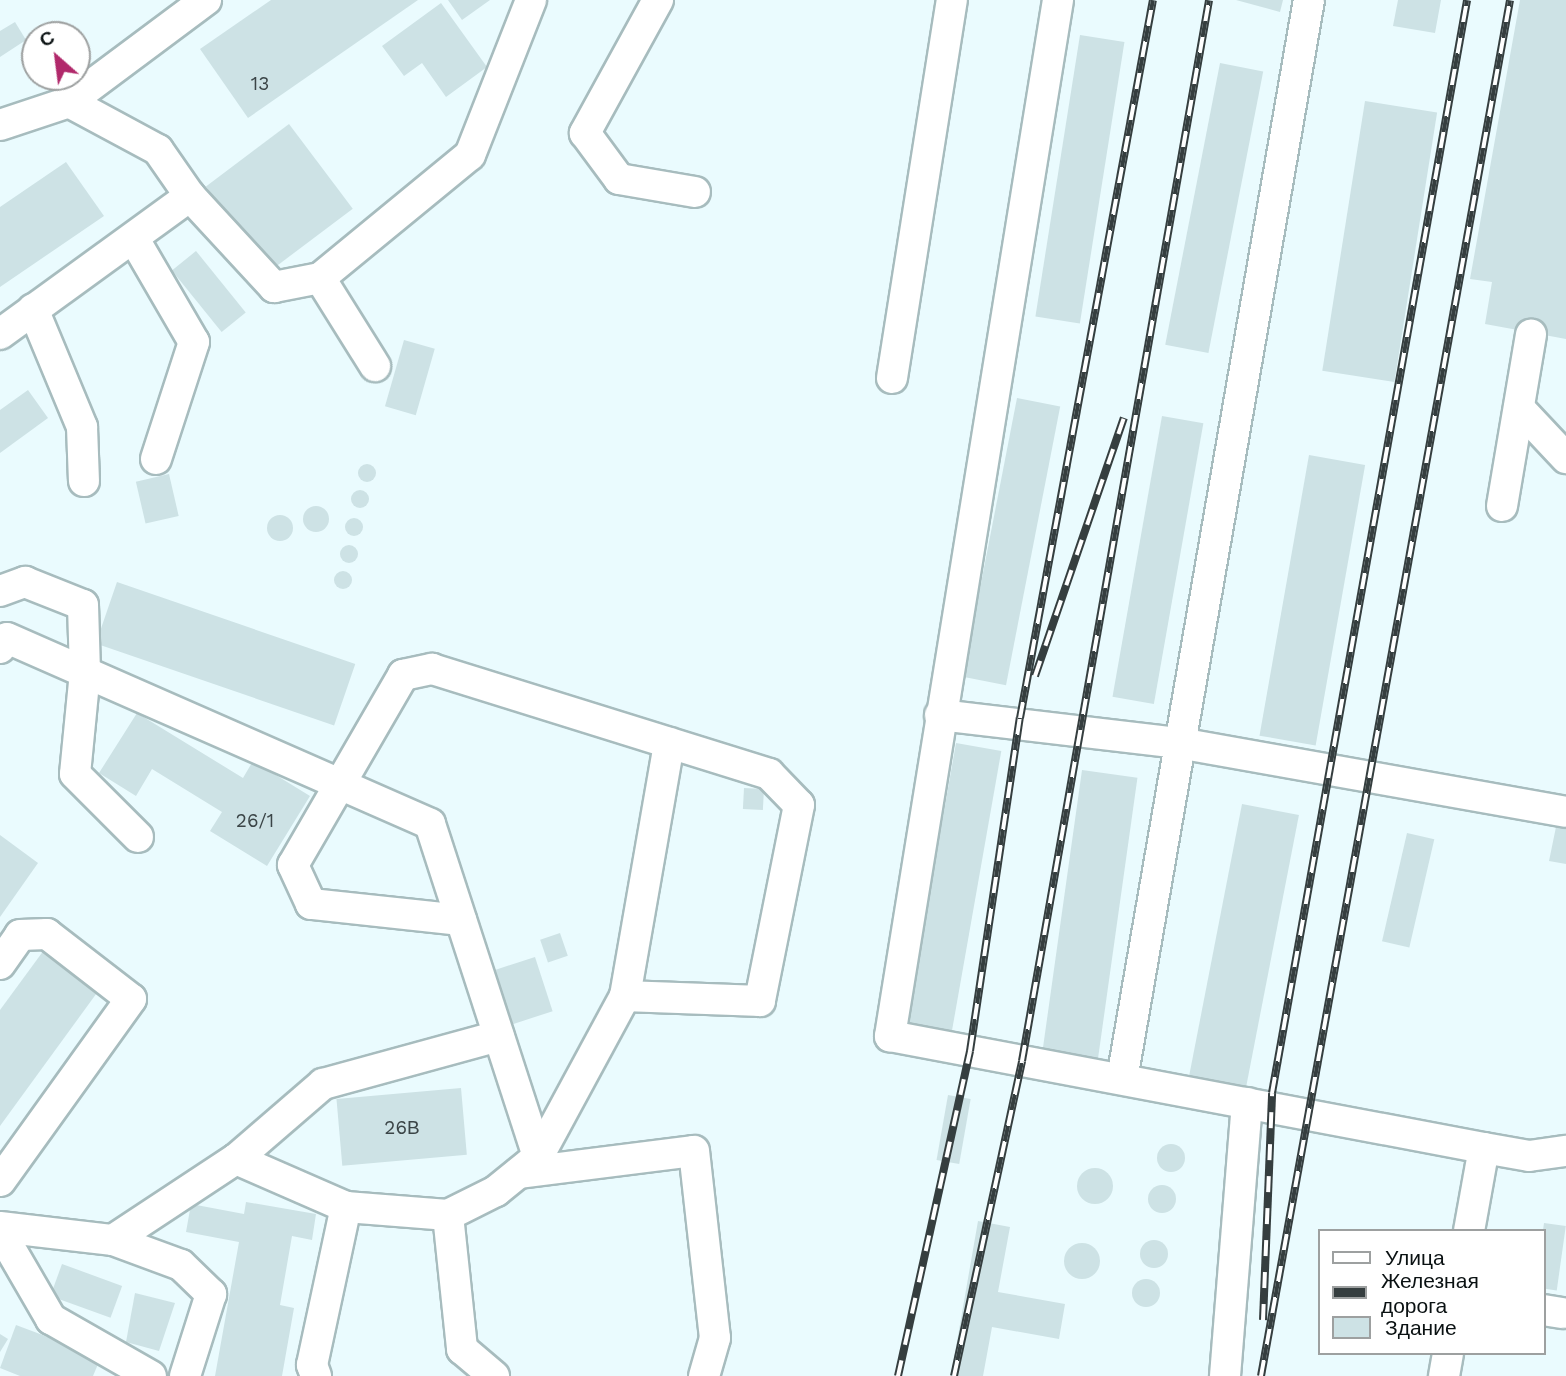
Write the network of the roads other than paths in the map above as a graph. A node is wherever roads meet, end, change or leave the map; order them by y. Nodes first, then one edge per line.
1 (206, 0) edge
2 (530, 0) edge
3 (658, 0) edge
4 (952, 0) edge
5 (1058, 0) edge
6 (1309, 0) edge
7 (69, 102) junction
8 (0, 125) edge
9 (695, 192) dead end
10 (190, 196) junction
11 (134, 239) junction
12 (320, 278) junction
13 (33, 309) junction
14 (0, 334) edge
15 (1531, 334) dead end
16 (375, 366) dead end
17 (892, 377) dead end
18 (1519, 408) junction
19 (156, 458) dead end
20 (1566, 458) edge
21 (84, 481) dead end
22 (1502, 506) dead end
23 (0, 591) edge
24 (2, 641) edge
25 (85, 672) junction
26 (940, 715) junction
27 (669, 743) junction
28 (1179, 743) junction
29 (338, 783) junction
30 (1566, 812) edge
31 (138, 837) dead end
32 (461, 920) junction
33 (0, 964) edge
34 (625, 996) junction
35 (499, 1036) junction
36 (1122, 1079) junction
37 (1247, 1102) junction
38 (1484, 1148) junction
39 (1566, 1151) edge
40 (236, 1159) junction
41 (528, 1165) junction
42 (0, 1181) edge
43 (346, 1207) junction
44 (448, 1215) junction
45 (0, 1229) edge
46 (1469, 1229) edge
47 (113, 1240) junction
48 (1448, 1355) edge
49 (151, 1376) edge
50 (185, 1376) edge
51 (316, 1376) edge
52 (494, 1376) edge
53 (704, 1376) edge
54 (1225, 1376) edge
55 (1444, 1376) edge

1 - 7 lane
2 - 12 lane
3 - 9 lane
4 - 17 lane
5 - 26 lane
6 - 28 lane
7 - 8 lane
7 - 10 lane
10 - 11 lane
10 - 12 lane
11 - 13 lane
11 - 19 lane
12 - 16 lane
13 - 14 lane
13 - 21 lane
15 - 18 lane
18 - 20 lane
18 - 22 lane
23 - 25 lane
24 - 25 lane
25 - 29 lane
25 - 31 lane
26 - 28 lane
26 - 36 lane
27 - 29 lane
27 - 34 lane
27 - 34 lane
28 - 30 lane
28 - 36 lane
29 - 32 lane
29 - 32 lane
32 - 35 lane
33 - 42 lane
34 - 41 lane
35 - 40 lane
35 - 41 lane
36 - 37 lane
37 - 38 lane
37 - 54 lane
38 - 39 lane
38 - 46 lane
40 - 43 lane
40 - 47 lane
41 - 44 lane
41 - 53 lane
43 - 44 lane
43 - 51 lane
44 - 52 lane
45 - 47 lane
45 - 49 lane
47 - 50 lane
48 - 55 lane

